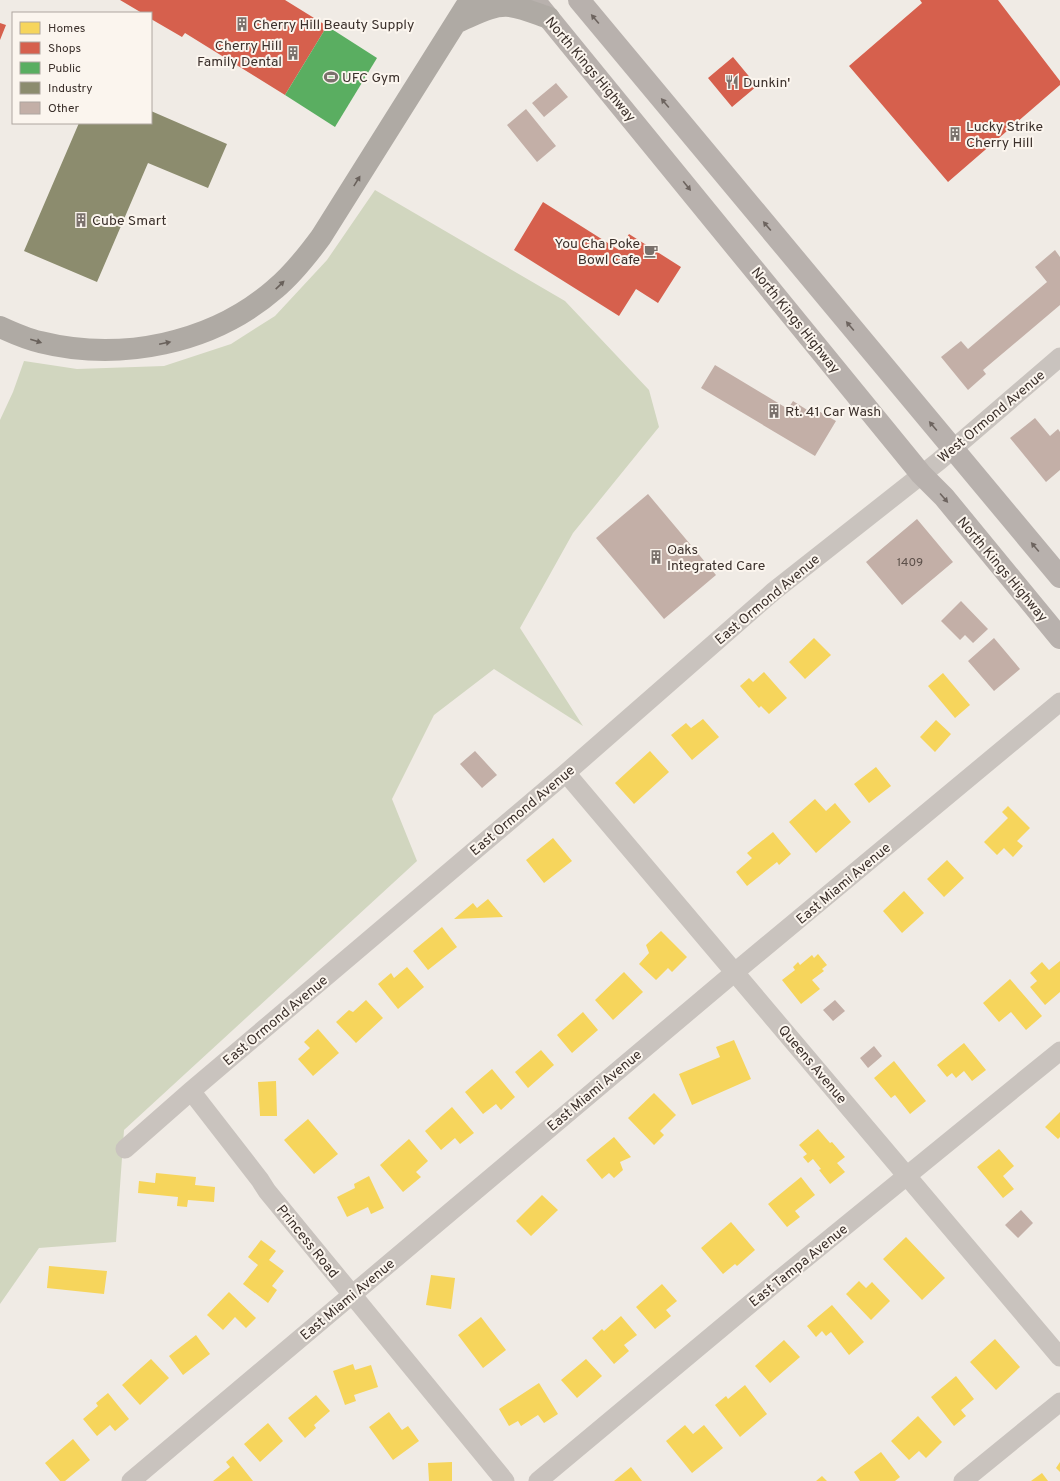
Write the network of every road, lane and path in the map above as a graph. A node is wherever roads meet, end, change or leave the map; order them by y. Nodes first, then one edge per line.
1 (470, 0) edge
2 (534, 0) edge
3 (579, 0) edge
4 (549, 18) junction
5 (457, 22) junction
6 (0, 327) edge
7 (1060, 358) edge
8 (953, 449) junction
9 (921, 474) junction
10 (1060, 577) edge
11 (1060, 638) edge
12 (1060, 702) edge
13 (566, 773) junction
14 (735, 972) junction
15 (1060, 1051) edge
16 (191, 1091) junction
17 (125, 1149) dead end
18 (907, 1175) junction
19 (352, 1295) junction
20 (1060, 1357) edge
21 (1060, 1402) edge
22 (131, 1481) edge
23 (506, 1481) edge
24 (538, 1481) edge
25 (963, 1481) edge

1 - 5 highway
2 - 4 main road, North Kings Highway
8 -> 3 main road
4 - 5 highway
4 -> 9 main road, North Kings Highway
6 -> 5 highway
7 - 8 street, West Ormond Avenue
8 - 9 street, West Ormond Avenue
10 -> 8 main road
9 -> 11 main road, North Kings Highway
9 - 13 street, East Ormond Avenue
12 - 14 street, East Miami Avenue
13 - 14 street, Queens Avenue
13 - 16 street, East Ormond Avenue
14 - 18 street, Queens Avenue
14 - 19 street, East Miami Avenue
15 - 18 street, East Tampa Avenue
16 - 17 street, East Ormond Avenue
16 - 19 street, Princess Road
18 - 20 street, Queens Avenue
18 - 24 street, East Tampa Avenue
19 - 22 street, East Miami Avenue
19 - 23 street, Princess Road
21 - 25 street

